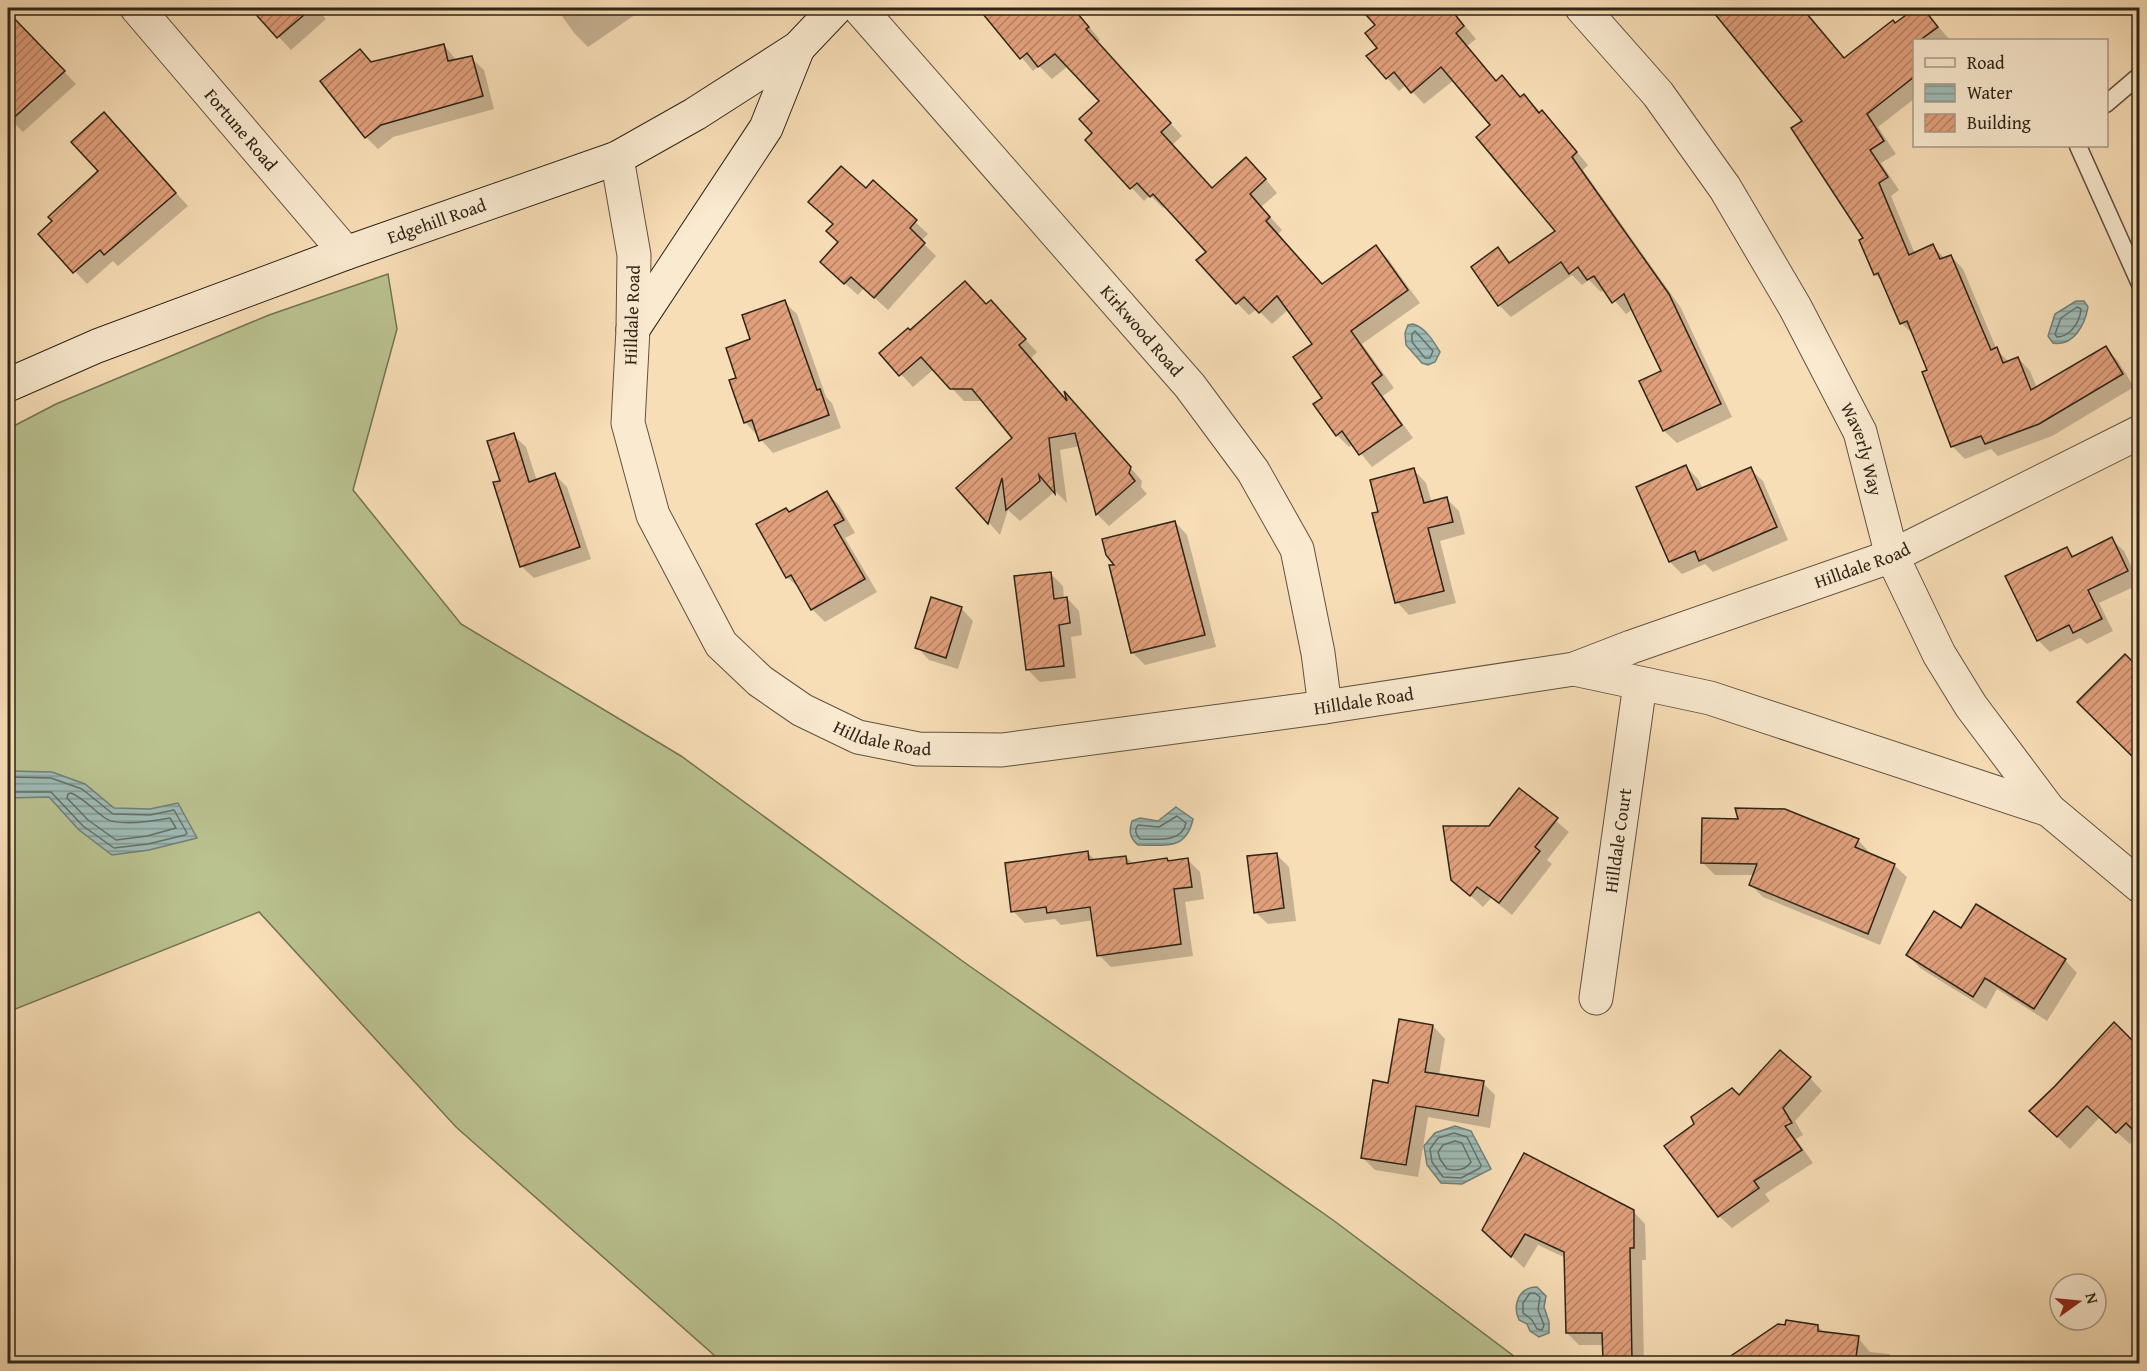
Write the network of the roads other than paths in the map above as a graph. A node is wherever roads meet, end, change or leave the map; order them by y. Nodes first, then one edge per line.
1 (137, 8) edge
2 (836, 8) edge
3 (859, 8) edge
4 (1582, 8) edge
5 (798, 48) junction
6 (2139, 75) edge
7 (2108, 102) edge
8 (2078, 147) edge
9 (617, 158) junction
10 (346, 253) junction
11 (2139, 284) edge
12 (633, 328) junction
13 (8, 385) edge
14 (2139, 432) edge
15 (1892, 556) junction
16 (1574, 669) junction
17 (1640, 684) junction
18 (1325, 707) junction
19 (2049, 810) junction
20 (2139, 886) edge
21 (1596, 998) dead end

1 - 10 street, Fortune Road
2 - 5 street, Edgehill Road
3 - 18 street, Kirkwood Road
4 - 15 street, Waverly Way
5 - 9 street, Edgehill Road
5 - 12 street
6 - 7 lane
8 - 11 lane
9 - 10 street, Edgehill Road
9 - 12 street, Hilldale Road
10 - 13 street, Edgehill Road
12 - 18 street, Hilldale Road
14 - 15 street, Hilldale Road
15 - 16 street, Hilldale Road
15 - 19 street, Waverly Way
16 - 17 street, Hilldale Road
16 - 18 street, Hilldale Road
17 - 19 street, Hilldale Road
17 - 21 street, Hilldale Court
19 - 20 street, Waverly Way

